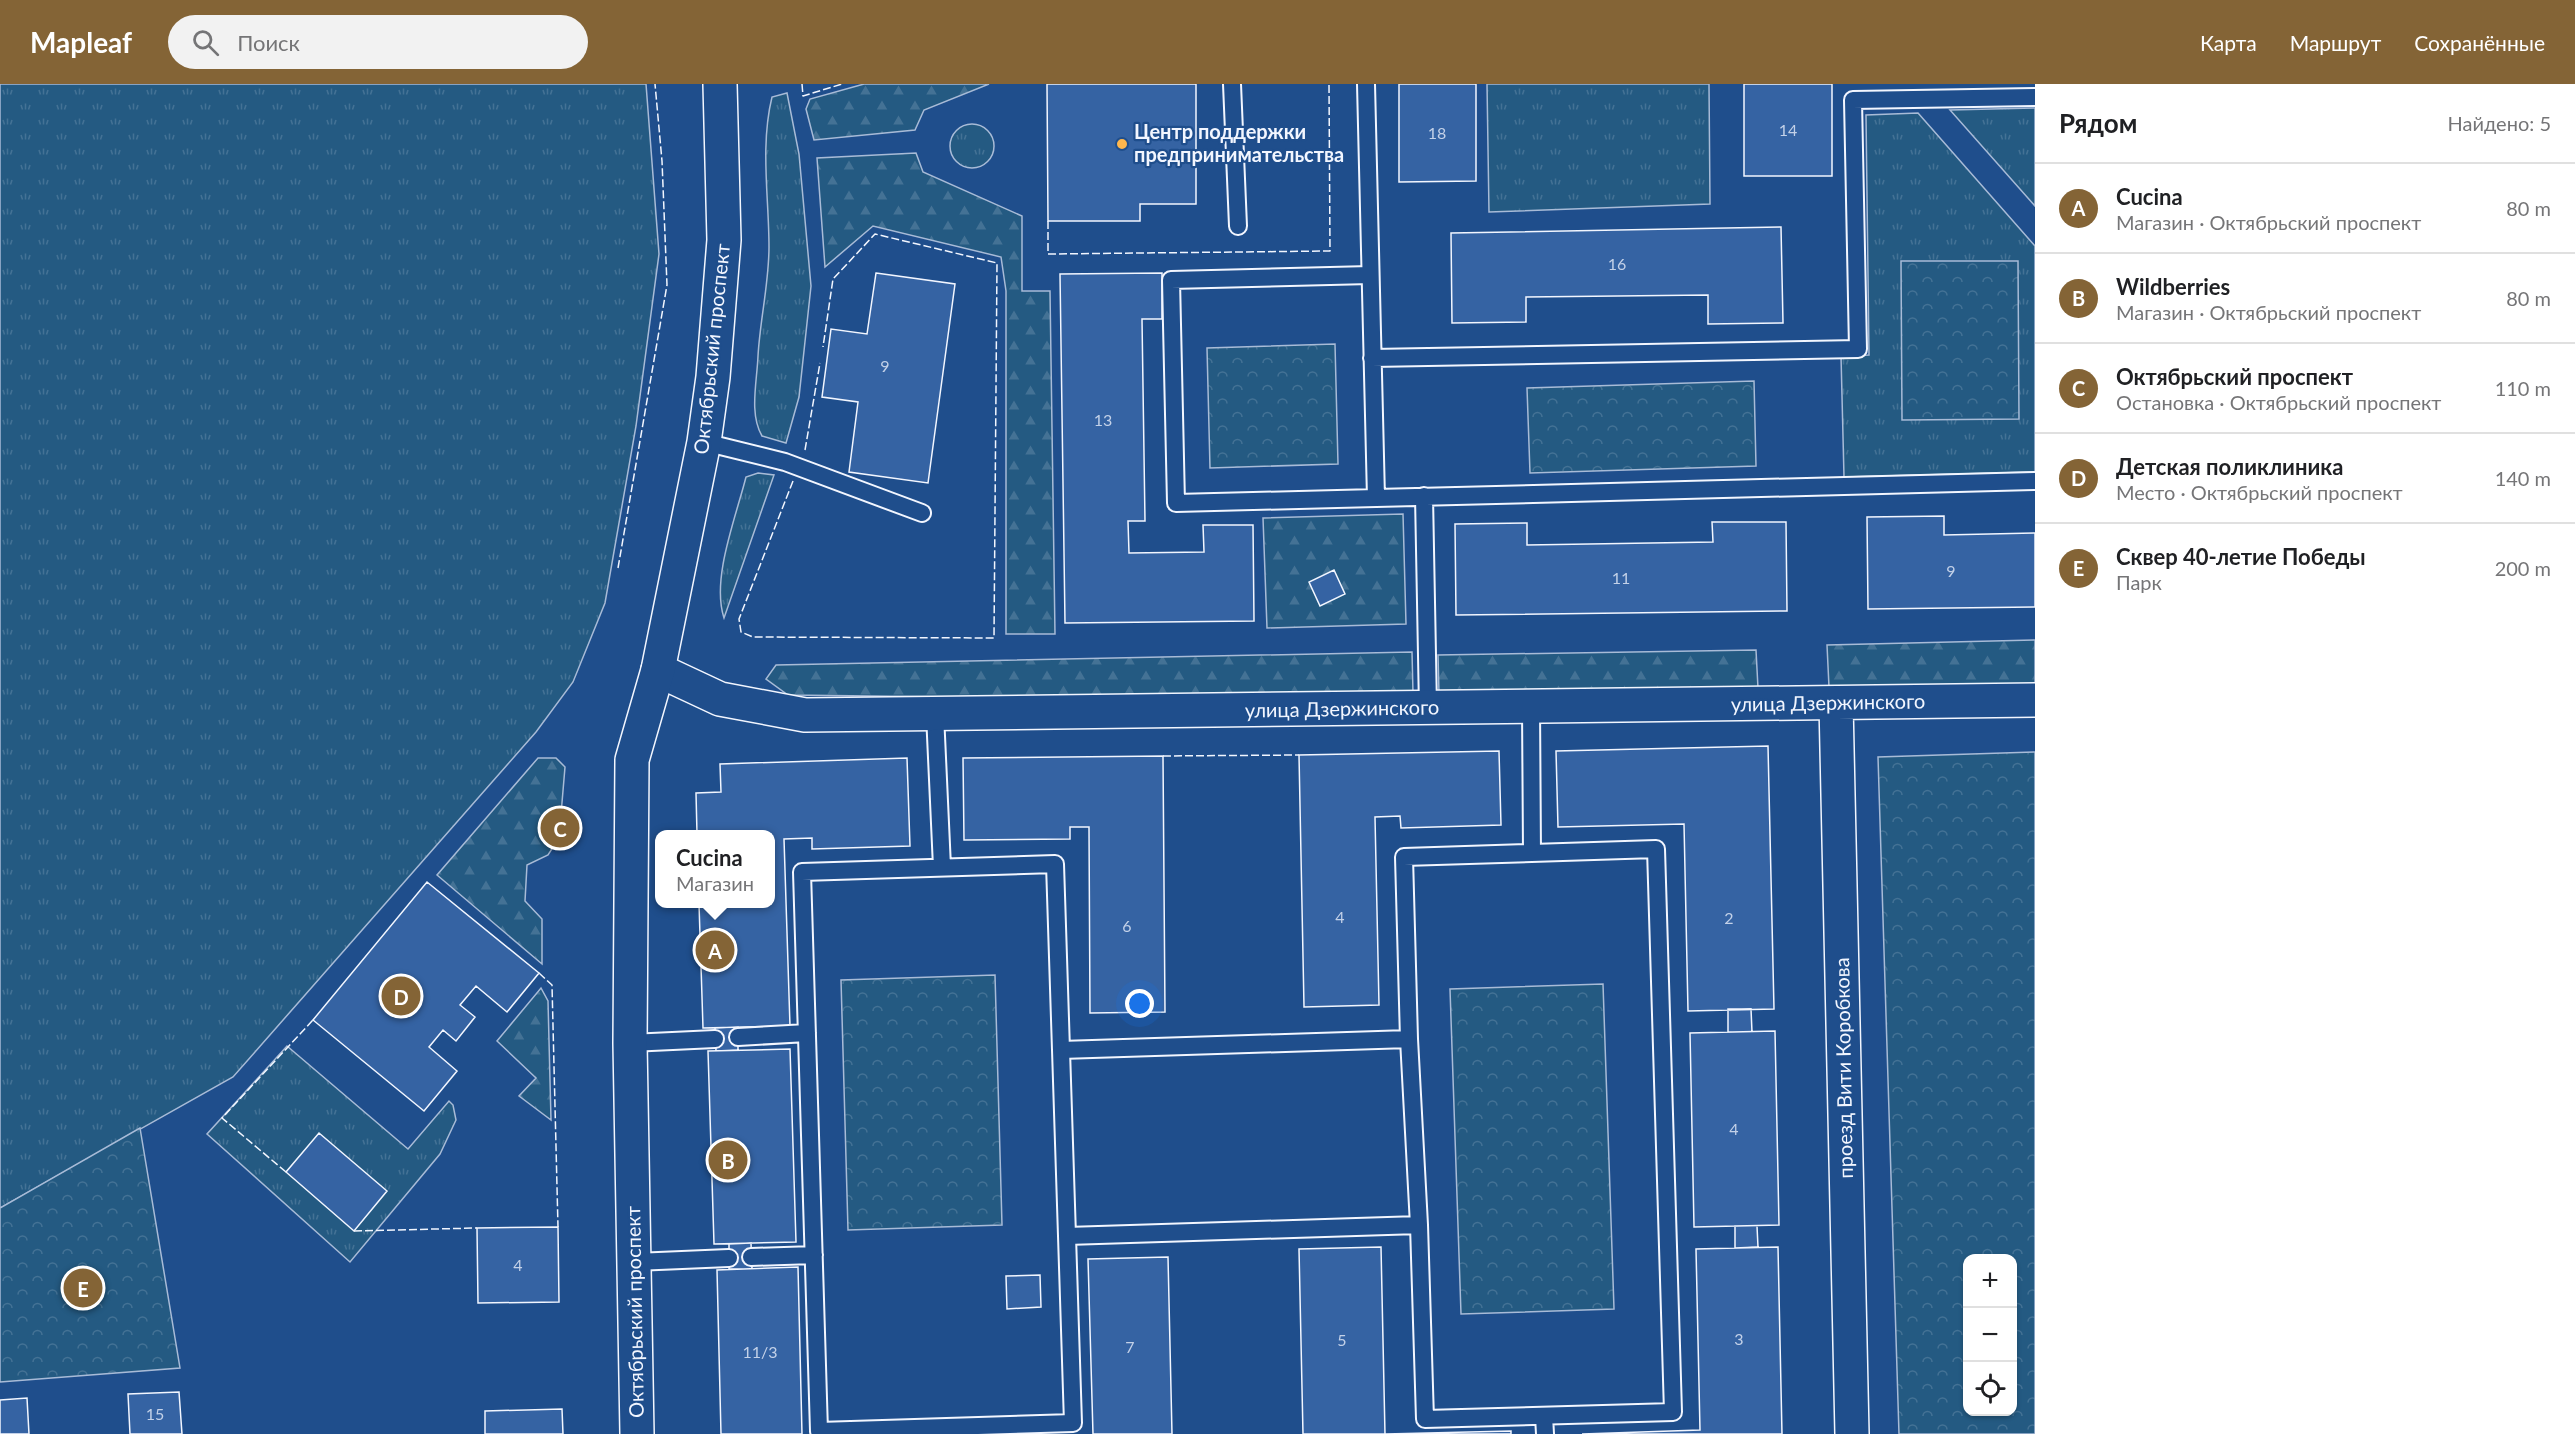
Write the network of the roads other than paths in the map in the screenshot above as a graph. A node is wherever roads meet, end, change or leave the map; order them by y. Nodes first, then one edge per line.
1 (720, 84) edge
2 (1232, 84) edge
3 (1366, 84) edge
4 (2035, 97) edge
5 (1238, 226) dead end
6 (1370, 275) junction
7 (1372, 358) junction
8 (704, 442) junction
9 (2035, 481) edge
10 (1424, 496) junction
11 (1376, 498) junction
12 (921, 513) dead end
13 (658, 670) junction
14 (2035, 700) edge
15 (1836, 703) junction
16 (1531, 706) junction
17 (1428, 708) junction
18 (935, 714) junction
19 (1532, 853) junction
20 (942, 867) junction
21 (807, 1033) junction
22 (738, 1037) dead end
23 (715, 1039) dead end
24 (1409, 1039) junction
25 (630, 1043) junction
26 (1061, 1050) junction
27 (1419, 1225) junction
28 (1067, 1236) junction
29 (814, 1255) junction
30 (751, 1257) dead end
31 (729, 1258) dead end
32 (635, 1262) junction
33 (1544, 1416) junction
34 (1052, 1429) edge
35 (637, 1434) edge
36 (1545, 1434) edge
37 (1852, 1434) edge

1 - 8 street, Октябрьский проспект
2 - 5 lane
3 - 6 lane
4 - 7 lane
6 - 7 lane
6 - 11 lane
7 - 11 lane
8 - 12 lane
8 - 13 street, Октябрьский проспект
9 - 10 lane
10 - 11 lane
10 - 17 lane
13 - 18 street, улица Дзержинского
13 - 25 street, Октябрьский проспект
14 - 15 street, улица Дзержинского
15 - 16 street, улица Дзержинского
15 - 37 street, проезд Вити Коробкова
16 - 17 street, улица Дзержинского
16 - 19 lane
17 - 18 street, улица Дзержинского
18 - 20 lane
19 - 24 lane
19 - 33 lane
20 - 21 lane
20 - 26 lane
21 - 22 lane
21 - 29 lane
23 - 25 lane
24 - 26 lane
24 - 27 lane
25 - 32 street, Октябрьский проспект
26 - 28 lane
27 - 28 lane
27 - 33 lane
28 - 34 lane
29 - 30 lane
29 - 34 lane
31 - 32 lane
32 - 35 street, Октябрьский проспект
33 - 36 lane

